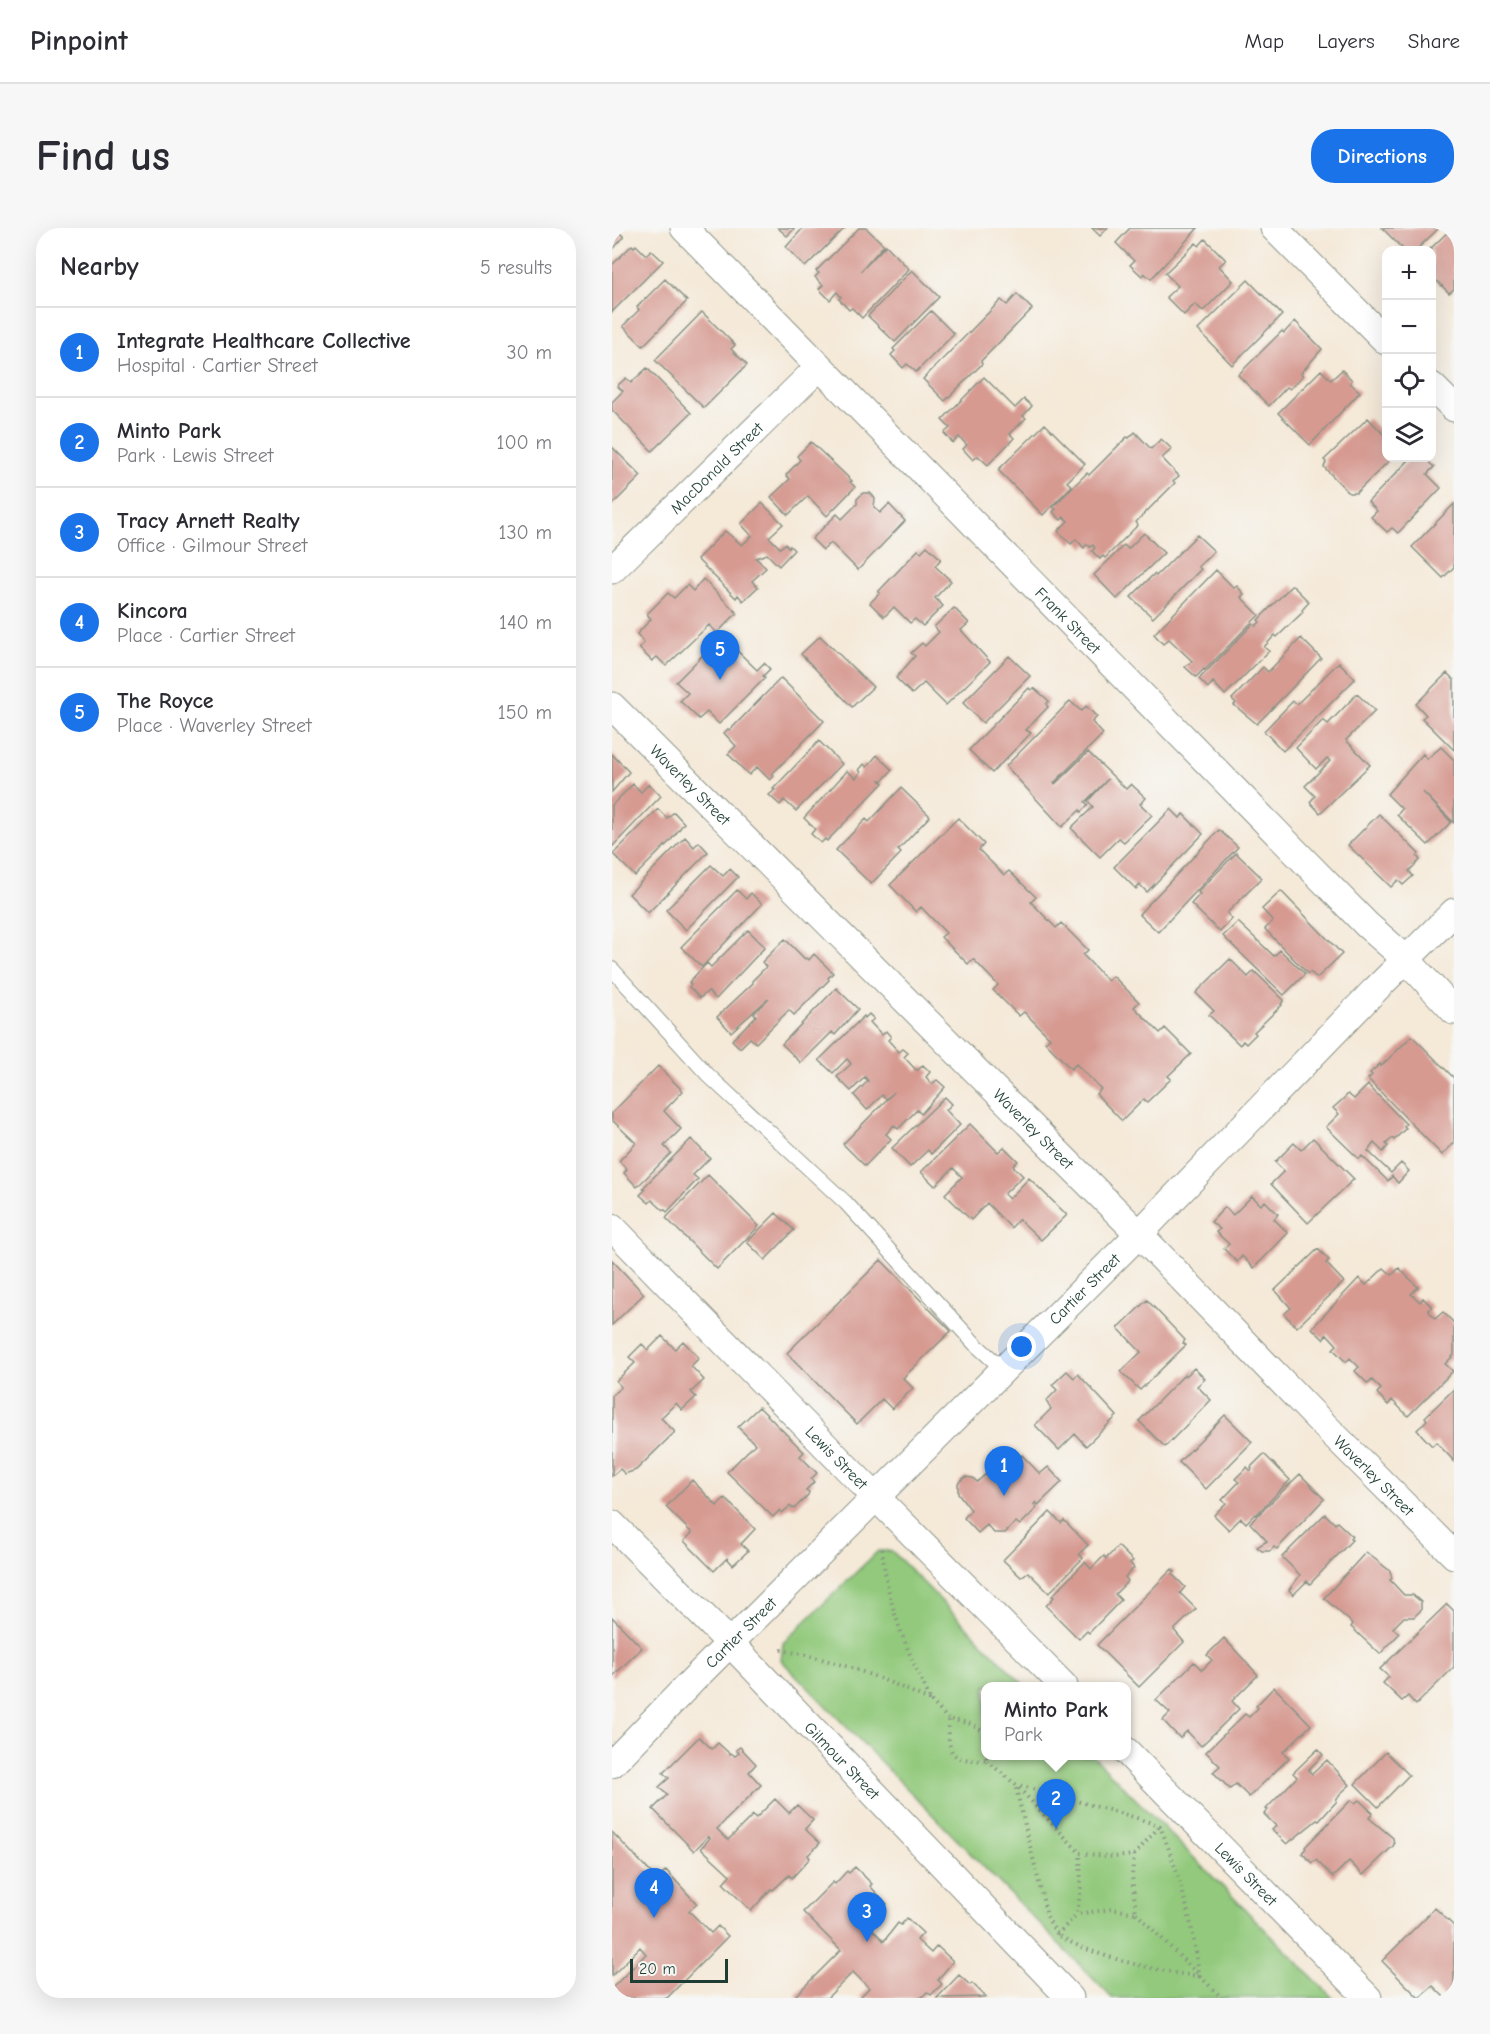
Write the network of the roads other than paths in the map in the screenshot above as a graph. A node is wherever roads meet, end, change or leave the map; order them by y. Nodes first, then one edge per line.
1 (684, 228) edge
2 (1274, 228) edge
3 (1382, 337) edge
4 (819, 367) junction
5 (1436, 391) edge
6 (1454, 408) edge
7 (612, 570) edge
8 (612, 705) edge
9 (1454, 912) edge
10 (1406, 960) junction
11 (612, 969) edge
12 (1454, 1011) edge
13 (612, 1227) edge
14 (1139, 1234) junction
15 (1004, 1370) junction
16 (876, 1497) junction
17 (612, 1524) edge
18 (1454, 1555) edge
19 (731, 1644) junction
20 (1060, 1682) edge
21 (1131, 1756) edge
22 (612, 1764) edge
23 (1070, 1998) edge
24 (1368, 1998) edge

1 - 4 street, Frank Street
2 - 3 street
4 - 7 street, MacDonald Street
4 - 10 street, Frank Street
5 - 6 street
8 - 14 street, Waverley Street
9 - 10 street, Cartier Street
10 - 12 street, Frank Street
10 - 14 street, Cartier Street
11 - 15 lane
13 - 16 street, Lewis Street
14 - 15 street, Cartier Street
14 - 18 street, Waverley Street
15 - 16 street, Cartier Street
16 - 19 street, Cartier Street
16 - 20 street, Lewis Street
17 - 19 street, Gilmour Street
19 - 22 street, Cartier Street
19 - 23 street, Gilmour Street
21 - 24 street, Lewis Street

